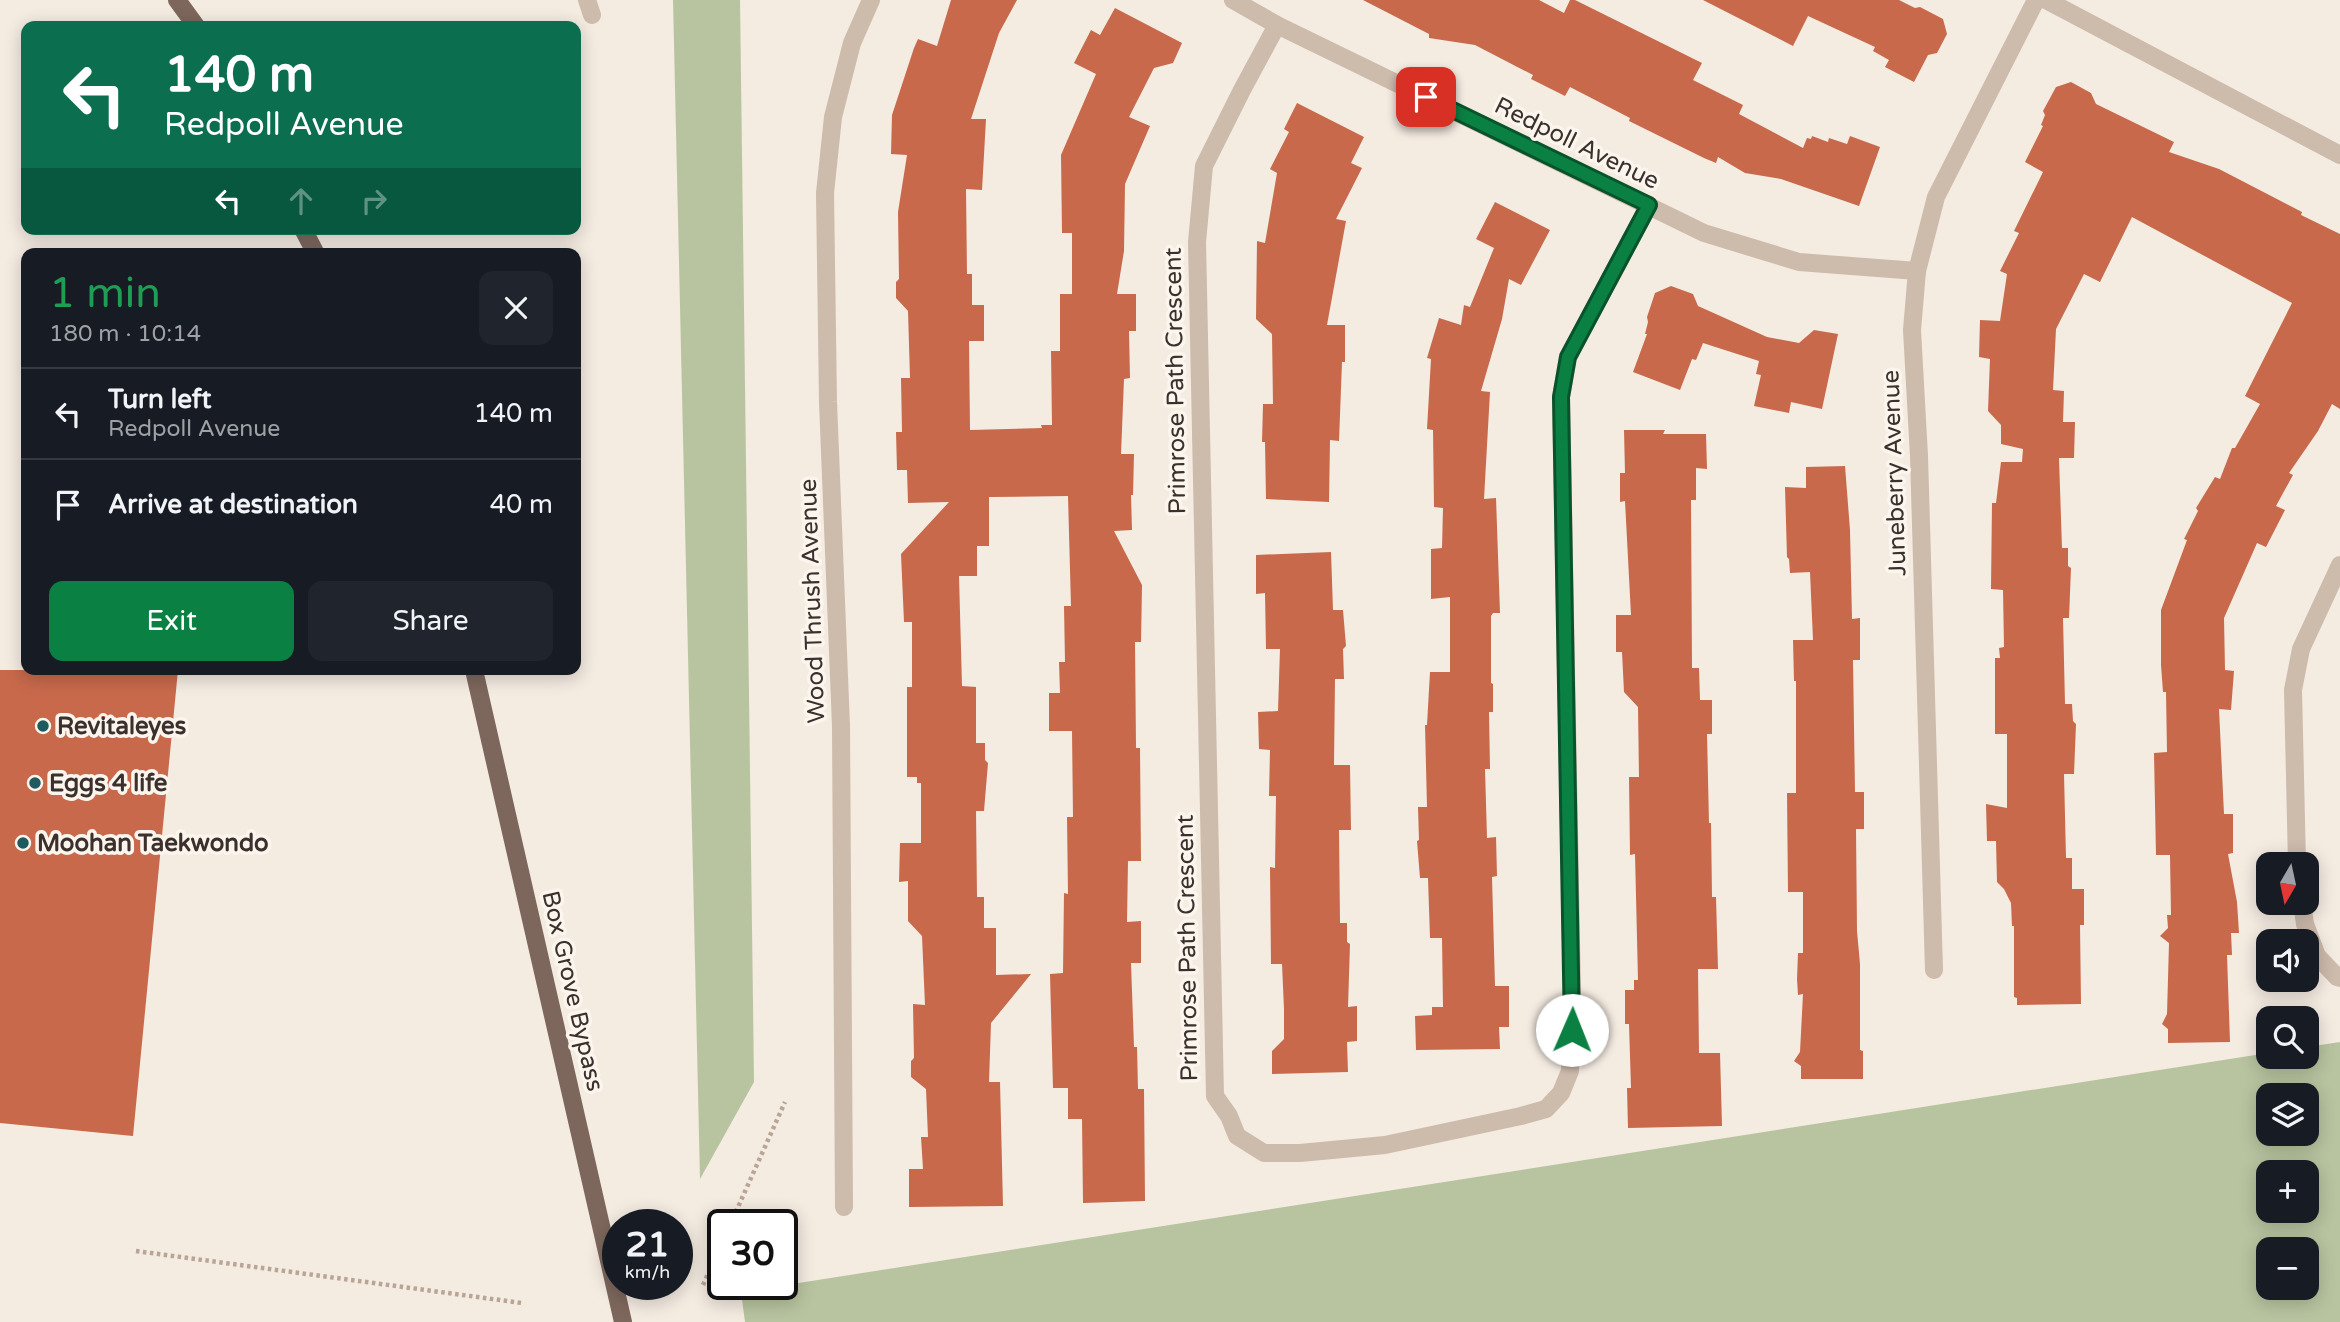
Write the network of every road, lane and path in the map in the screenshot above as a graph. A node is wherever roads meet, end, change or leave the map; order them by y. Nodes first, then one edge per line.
1 (177, 0) edge
2 (871, 0) edge
3 (1233, 0) edge
4 (2036, 0) edge
5 (2046, 0) edge
6 (192, 21) edge
7 (1277, 25) junction
8 (2340, 155) edge
9 (1649, 205) junction
10 (1917, 271) junction
11 (2340, 565) edge
12 (475, 675) edge
13 (2297, 852) edge
14 (2304, 915) edge
15 (1934, 970) dead end
16 (2340, 978) edge
17 (785, 1102) dead end
18 (844, 1208) dead end
19 (737, 1209) edge
20 (136, 1251) dead end
21 (707, 1275) edge
22 (703, 1284) dead end
23 (522, 1303) dead end
24 (623, 1322) edge

1 - 6 main road
2 - 18 street, Wood Thrush Avenue
3 - 7 street, Redpoll Avenue
4 - 10 street, Juneberry Avenue
5 - 8 street
7 - 9 street, Redpoll Avenue
7 - 9 street, Primrose Path Crescent
9 - 10 street, Redpoll Avenue
10 - 15 street, Juneberry Avenue
11 - 13 street
12 - 24 main road, Box Grove Bypass
14 - 16 street
17 - 19 path
20 - 23 path
21 - 22 path

